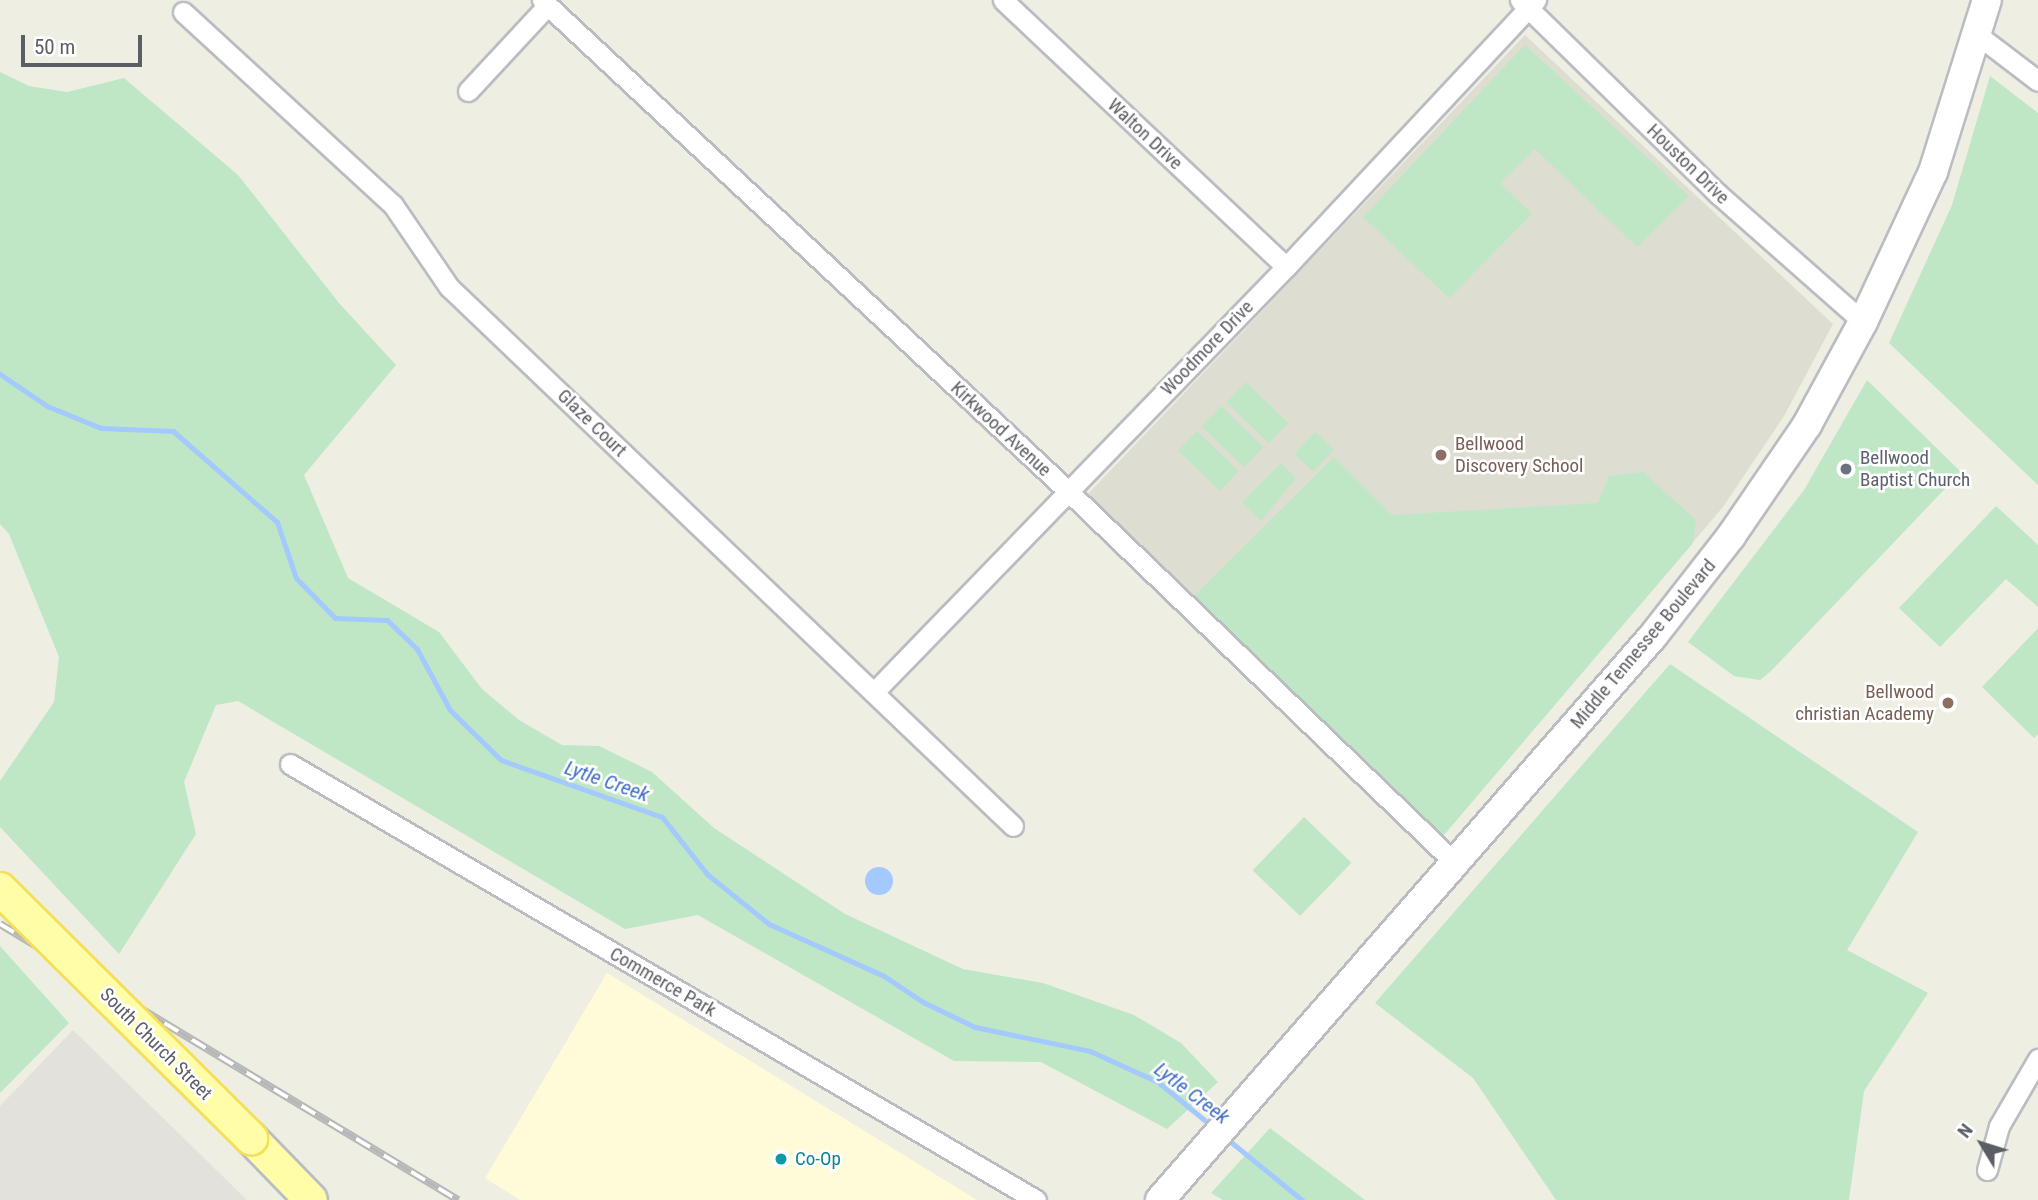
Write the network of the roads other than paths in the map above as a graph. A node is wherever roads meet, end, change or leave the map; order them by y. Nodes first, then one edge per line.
1 (1003, 0) edge
2 (1987, 0) edge
3 (545, 3) edge
4 (1528, 3) edge
5 (183, 12) dead end
6 (1979, 36) junction
7 (2038, 81) edge
8 (468, 91) dead end
9 (1286, 267) junction
10 (1863, 322) junction
11 (1067, 490) junction
12 (874, 692) junction
13 (289, 764) dead end
14 (1013, 826) dead end
15 (1456, 864) junction
16 (0, 889) edge
17 (2038, 1059) edge
18 (1987, 1170) dead end
19 (311, 1200) edge
20 (1035, 1200) edge
21 (1160, 1200) edge

1 - 9 street, Walton Drive
2 - 6 main road, Middle Tennessee Boulevard
3 - 8 street
3 - 11 street, Kirkwood Avenue
4 - 9 street, Woodmore Drive
4 - 10 street, Houston Drive
5 - 12 street, Glaze Court
6 - 7 street
6 - 10 main road, Middle Tennessee Boulevard
9 - 11 street, Woodmore Drive
10 - 15 main road, Middle Tennessee Boulevard
11 - 12 street, Woodmore Drive
11 - 15 street, Kirkwood Avenue
12 - 14 street, Glaze Court
13 - 20 street, Commerce Park
15 - 21 main road, Middle Tennessee Boulevard
16 - 19 main road, South Church Street, bridge
17 - 18 street

